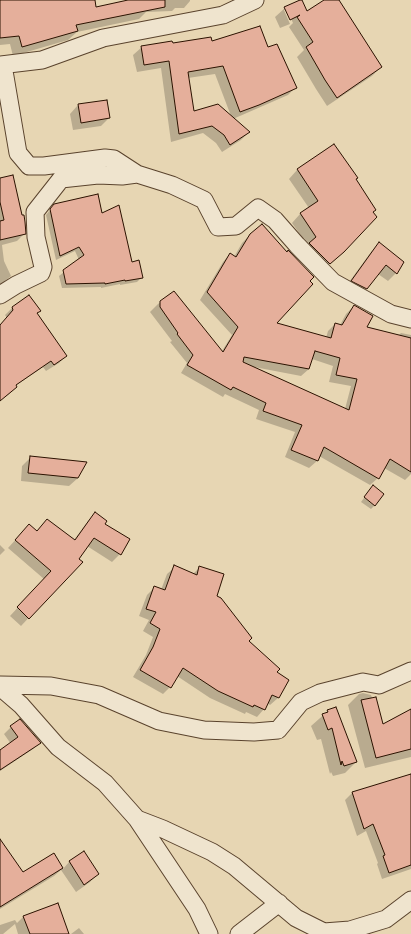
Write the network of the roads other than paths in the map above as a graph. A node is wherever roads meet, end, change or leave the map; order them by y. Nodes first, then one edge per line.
1 (255, 0) edge
2 (1, 65) edge
3 (137, 174) junction
4 (0, 295) edge
5 (411, 319) edge
6 (411, 671) edge
7 (0, 686) edge
8 (137, 819) junction
9 (411, 900) edge
10 (279, 902) junction
11 (209, 934) edge
12 (239, 934) edge

1 - 2 street
2 - 3 street
3 - 4 street
3 - 5 street
6 - 7 street
7 - 8 street
8 - 10 street
8 - 11 street
9 - 10 street
10 - 12 street

